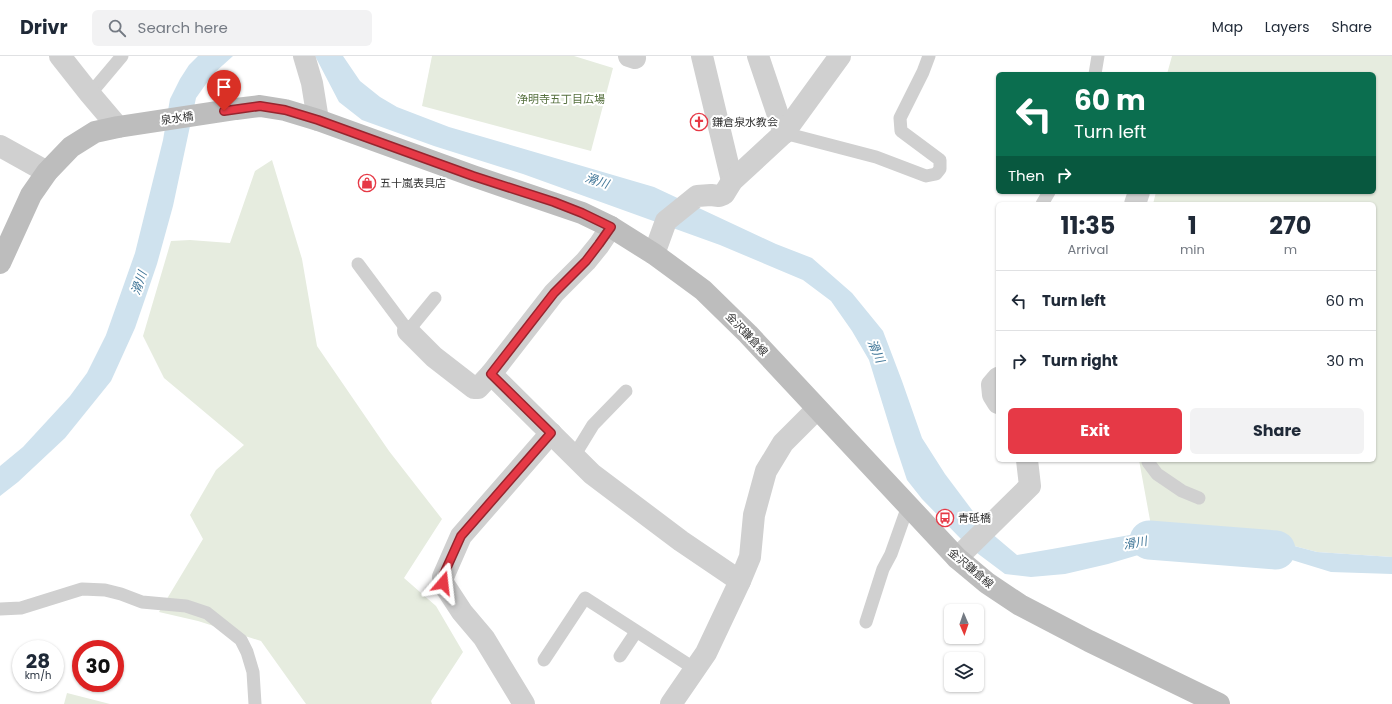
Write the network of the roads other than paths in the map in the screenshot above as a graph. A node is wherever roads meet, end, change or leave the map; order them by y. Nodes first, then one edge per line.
1 (60, 56) edge
2 (122, 56) edge
3 (304, 56) edge
4 (702, 56) edge
5 (758, 56) edge
6 (840, 56) edge
7 (929, 56) edge
8 (1098, 56) edge
9 (1095, 72) edge
10 (90, 94) junction
11 (199, 115) joint
12 (318, 120) junction
13 (118, 127) junction
14 (784, 133) junction
15 (0, 146) edge
16 (47, 172) junction
17 (732, 180) junction
18 (611, 227) junction
19 (654, 254) junction
20 (0, 262) edge
21 (358, 264) dead end
22 (435, 298) dead end
23 (408, 330) junction
24 (491, 374) junction
25 (996, 380) edge
26 (626, 391) dead end
27 (996, 400) edge
28 (817, 409) junction
29 (551, 433) junction
30 (574, 456) junction
31 (1027, 462) edge
32 (1148, 462) edge
33 (1199, 498) dead end
34 (908, 506) junction
35 (961, 553) junction
36 (740, 581) junction
37 (0, 609) edge
38 (866, 622) dead end
39 (636, 632) junction
40 (620, 656) dead end
41 (544, 660) dead end
42 (695, 669) junction
43 (255, 704) edge
44 (524, 704) edge
45 (671, 704) edge
46 (1220, 704) edge

1 - 10 street
2 - 10 lane
3 - 12 street
4 - 17 street
5 - 14 street
6 - 14 street
7 - 14 lane
8 - 9 lane
10 - 13 street
11 - 12 main road, 金沢鎌倉線
11 - 13 main road, 泉水橋
12 - 18 main road, 金沢鎌倉線
13 - 16 main road
14 - 17 street
15 - 16 street
16 - 20 main road
17 - 19 street
18 - 19 main road, 金沢鎌倉線
18 - 24 street
19 - 28 main road, 金沢鎌倉線
21 - 23 lane
22 - 23 lane
23 - 24 street
24 - 29 street
25 - 27 street
26 - 30 lane
28 - 34 main road, 金沢鎌倉線
28 - 36 street
29 - 30 street
29 - 44 street
30 - 36 street
31 - 35 street
32 - 33 lane
34 - 35 main road, 金沢鎌倉線
34 - 38 lane
35 - 46 main road, 金沢鎌倉線
36 - 42 street
37 - 43 lane
39 - 40 lane
39 - 41 lane
39 - 42 lane
42 - 45 street

